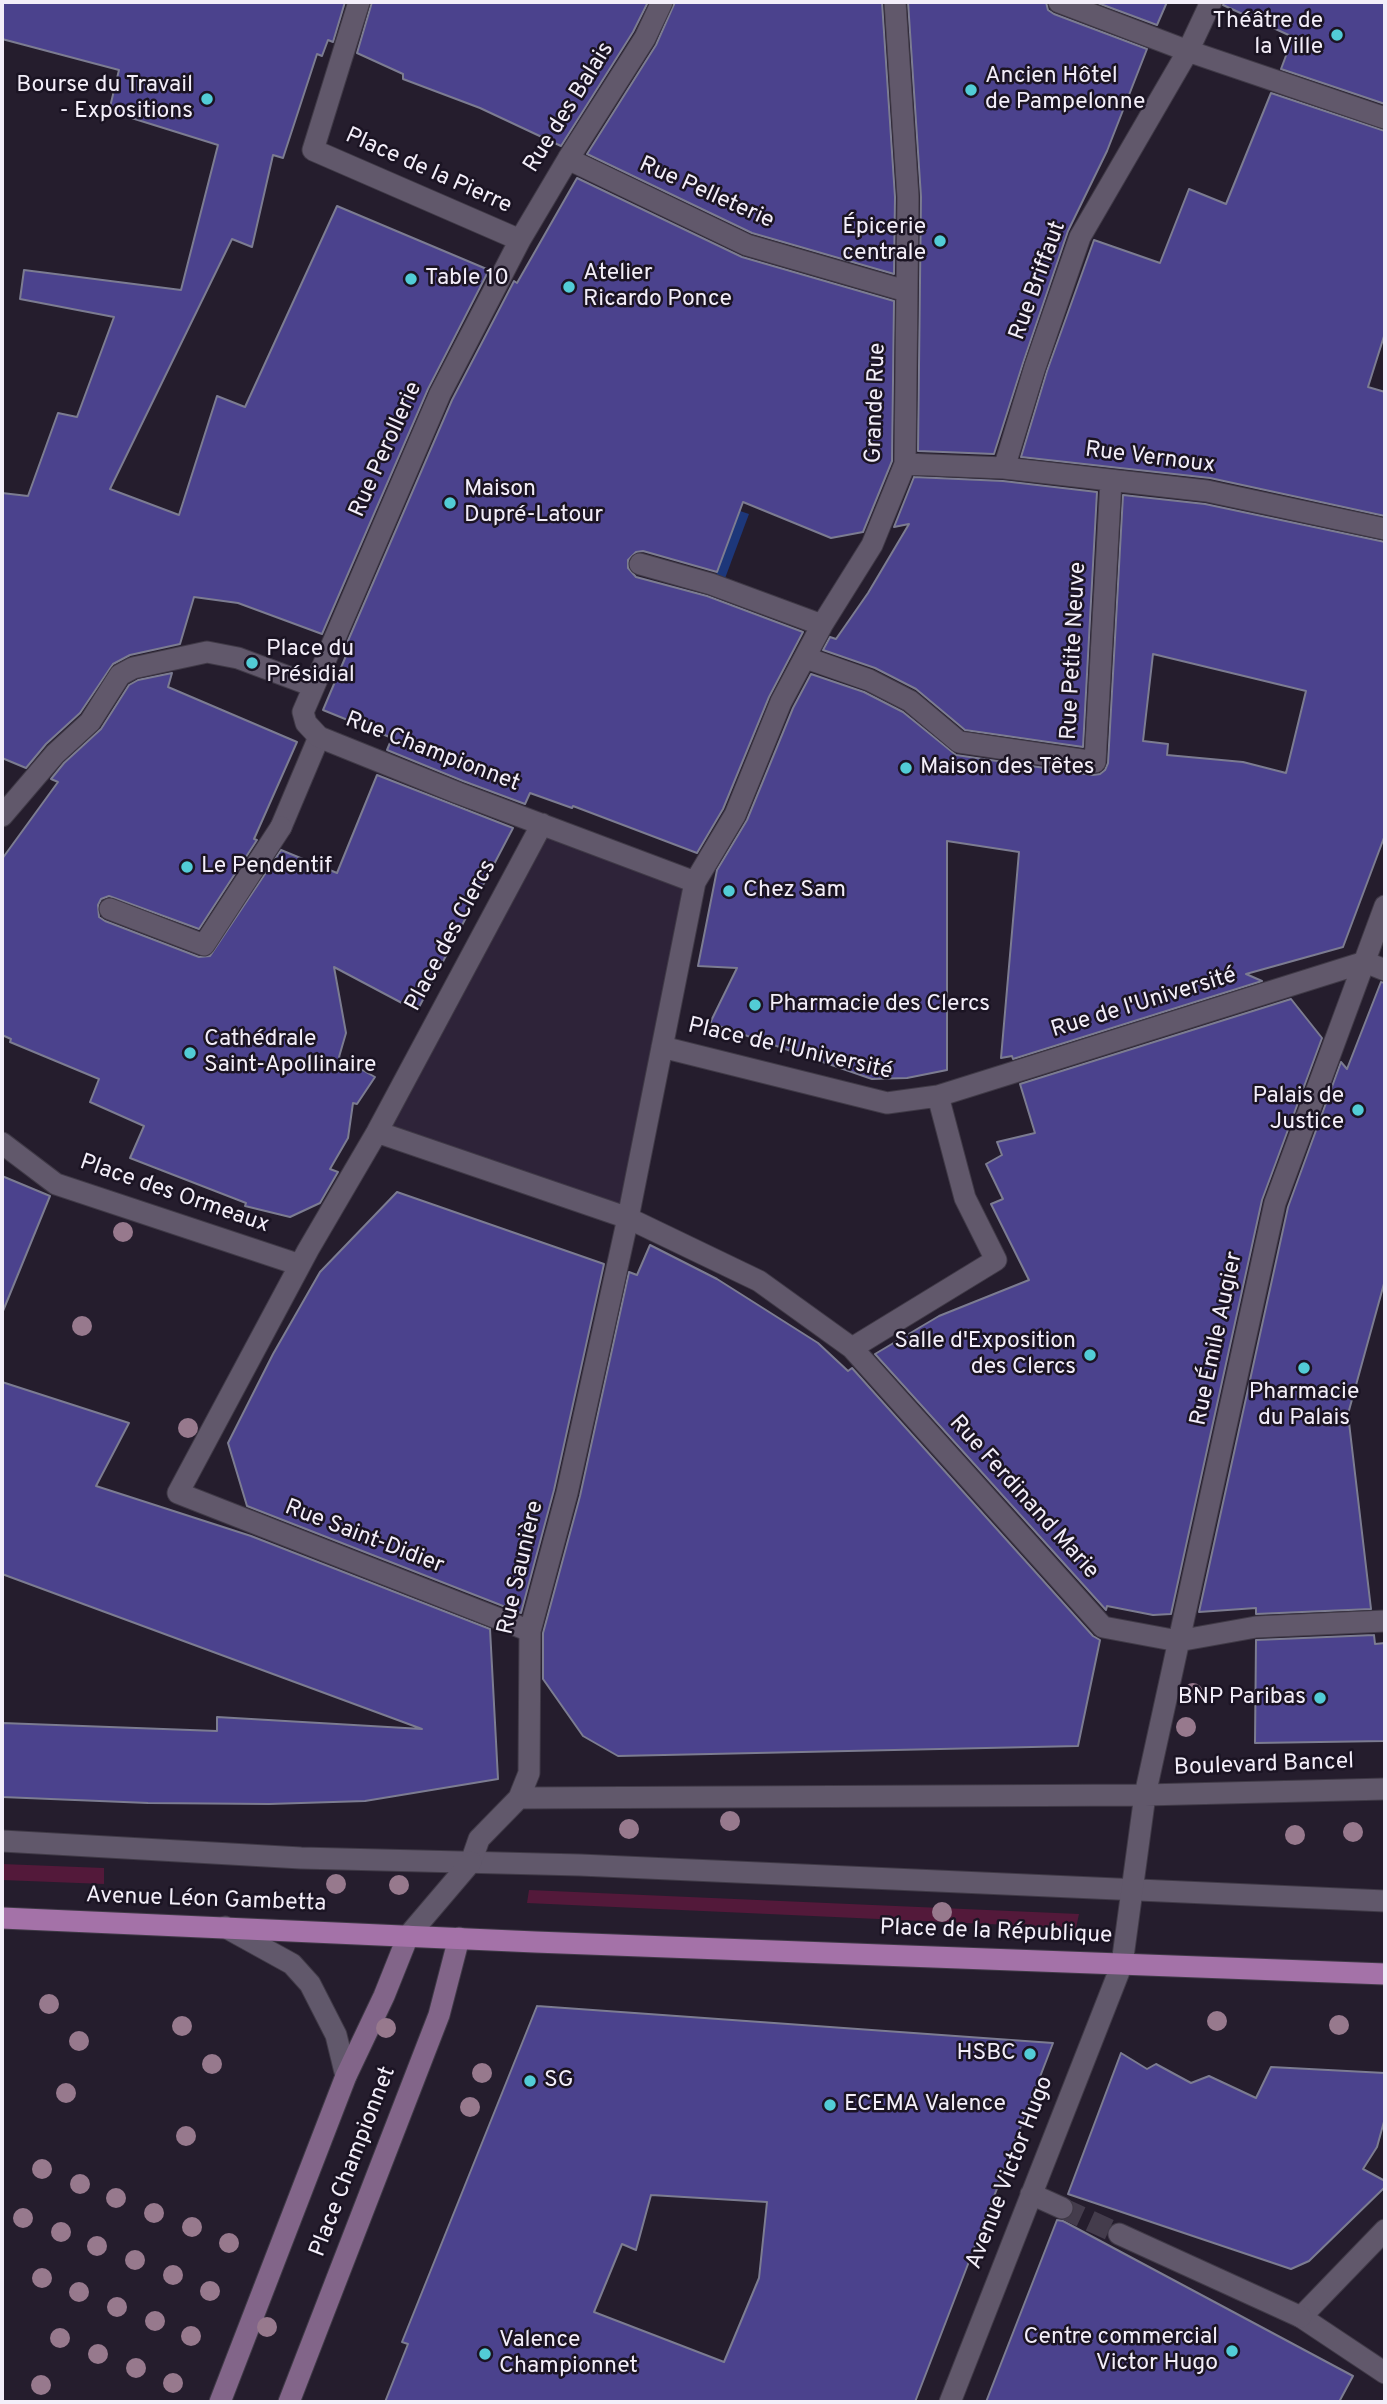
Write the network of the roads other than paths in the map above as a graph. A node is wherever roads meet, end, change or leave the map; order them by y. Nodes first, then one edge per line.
1 (359, 2) edge
2 (662, 2) edge
3 (895, 2) edge
4 (1059, 2) edge
5 (1212, 2) edge
6 (1188, 51) junction
7 (1385, 118) edge
8 (568, 159) junction
9 (520, 240) junction
10 (906, 291) junction
11 (905, 464) junction
12 (1004, 468) junction
13 (1111, 481) junction
14 (1385, 529) edge
15 (640, 564) dead end
16 (822, 625) junction
17 (806, 658) junction
18 (313, 686) junction
19 (319, 737) junction
20 (2, 816) edge
21 (542, 824) junction
22 (695, 882) junction
23 (1385, 906) edge
24 (110, 909) dead end
25 (1364, 962) junction
26 (1385, 970) edge
27 (662, 1047) junction
28 (938, 1096) junction
29 (377, 1132) junction
30 (2, 1143) edge
31 (628, 1218) junction
32 (300, 1265) junction
33 (852, 1348) junction
34 (1385, 1621) edge
35 (530, 1631) junction
36 (1178, 1641) junction
37 (1385, 1788) edge
38 (1145, 1795) junction
39 (519, 1798) junction
40 (2, 1841) edge
41 (471, 1862) junction
42 (1133, 1890) junction
43 (1385, 1901) edge
44 (2, 1919) edge
45 (225, 1927) junction
46 (408, 1936) junction
47 (459, 1938) junction
48 (1122, 1964) junction
49 (1385, 1975) edge
50 (346, 2076) junction
51 (1031, 2194) junction
52 (1062, 2208) tunnel mouth
53 (1385, 2230) edge
54 (1119, 2234) tunnel mouth
55 (1301, 2317) junction
56 (1385, 2374) edge
57 (220, 2402) edge
58 (289, 2402) edge
59 (950, 2402) edge

1 - 9 street, Place de la Pierre
2 - 8 street, Rue des Balais
3 - 10 street, Grande Rue
4 - 6 street
5 - 6 street, Rue Briffaut
6 - 7 street
6 - 12 street, Rue Briffaut
8 - 9 street, Rue des Balais
8 - 10 street, Rue Pelleterie
9 - 18 street, Rue Perollerie
10 - 11 street, Grande Rue
11 - 12 street, Rue Vernoux
11 - 16 street, Grande Rue
12 - 13 street, Rue Vernoux
13 - 14 street, Rue Vernoux
13 - 17 street, Rue Petite Neuve
15 - 16 street
16 - 17 street, Grande Rue
17 - 22 street, Grande Rue
18 - 19 street, Rue Championnet
18 - 20 street
19 - 21 street, Rue Championnet
19 - 24 street
21 - 22 street
21 - 29 street, Place des Clercs
22 - 27 street
23 - 25 street, Rue Émile Augier
25 - 26 street
25 - 28 street, Rue de l'Université
25 - 36 street, Rue Émile Augier
27 - 28 street, Place de l'Université
27 - 31 street, Place de l'Université
28 - 33 street
29 - 31 street
29 - 32 street
30 - 32 street, Place des Ormeaux
31 - 33 street
31 - 35 street, Rue Saunière
32 - 35 street, Rue Saint-Didier
33 - 36 street, Rue Ferdinand Marie
34 - 36 street
35 - 39 street, Rue Saunière
36 - 38 street, Rue Émile Augier
37 - 38 street, Boulevard Bancel
38 - 39 street
38 - 42 street, Place de la République
39 - 41 street, Rue Saunière
40 - 41 street
41 - 42 street
41 - 46 street, Rue Saunière
42 - 43 street
42 - 48 street, Place de la République
44 - 45 main road, Avenue Léon Gambetta
45 - 46 main road, Avenue Léon Gambetta
45 - 50 street, Place Championnet
46 - 47 main road, Place de la République
46 - 50 main road, Place Championnet
47 - 48 main road, Place de la République
47 - 58 main road, Place Championnet
48 - 49 main road
48 - 51 street, Avenue Victor Hugo
50 - 57 main road, Place Championnet
51 - 52 street
51 - 59 street, Avenue Victor Hugo
53 - 55 street
54 - 55 street
55 - 56 street

